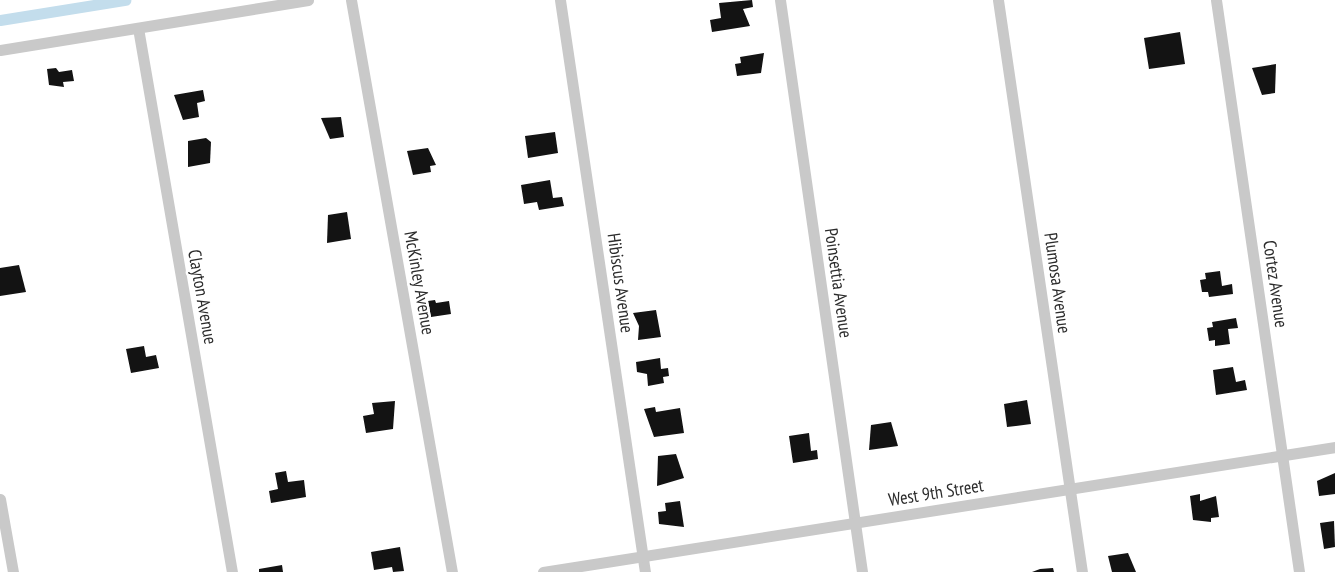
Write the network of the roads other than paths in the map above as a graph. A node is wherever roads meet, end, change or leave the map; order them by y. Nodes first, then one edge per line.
1 (308, 0) edge
2 (352, 0) edge
3 (560, 0) edge
4 (780, 0) edge
5 (998, 0) edge
6 (1216, 0) edge
7 (138, 28) junction
8 (0, 50) edge
9 (1335, 447) edge
10 (1282, 456) junction
11 (1070, 489) junction
12 (0, 499) edge
13 (855, 523) junction
14 (642, 556) junction
15 (13, 572) edge
16 (232, 572) edge
17 (452, 572) edge
18 (543, 572) edge
19 (645, 572) edge
20 (862, 572) edge
21 (1082, 572) edge
22 (1299, 572) edge

1 - 7 street
2 - 17 street, McKinley Avenue
3 - 14 street, Hibiscus Avenue
4 - 13 street, Poinsettia Avenue
5 - 11 street, Plumosa Avenue
6 - 10 street, Cortez Avenue
7 - 8 street
7 - 16 street, Clayton Avenue
9 - 10 street, West 9th Street
10 - 11 street, West 9th Street
10 - 22 street, Cortez Avenue
11 - 13 street, West 9th Street
11 - 21 street, Plumosa Avenue
12 - 15 street
13 - 14 street, West 9th Street
13 - 20 street, Poinsettia Avenue
14 - 18 street, West 9th Street
14 - 19 street, Hibiscus Avenue

